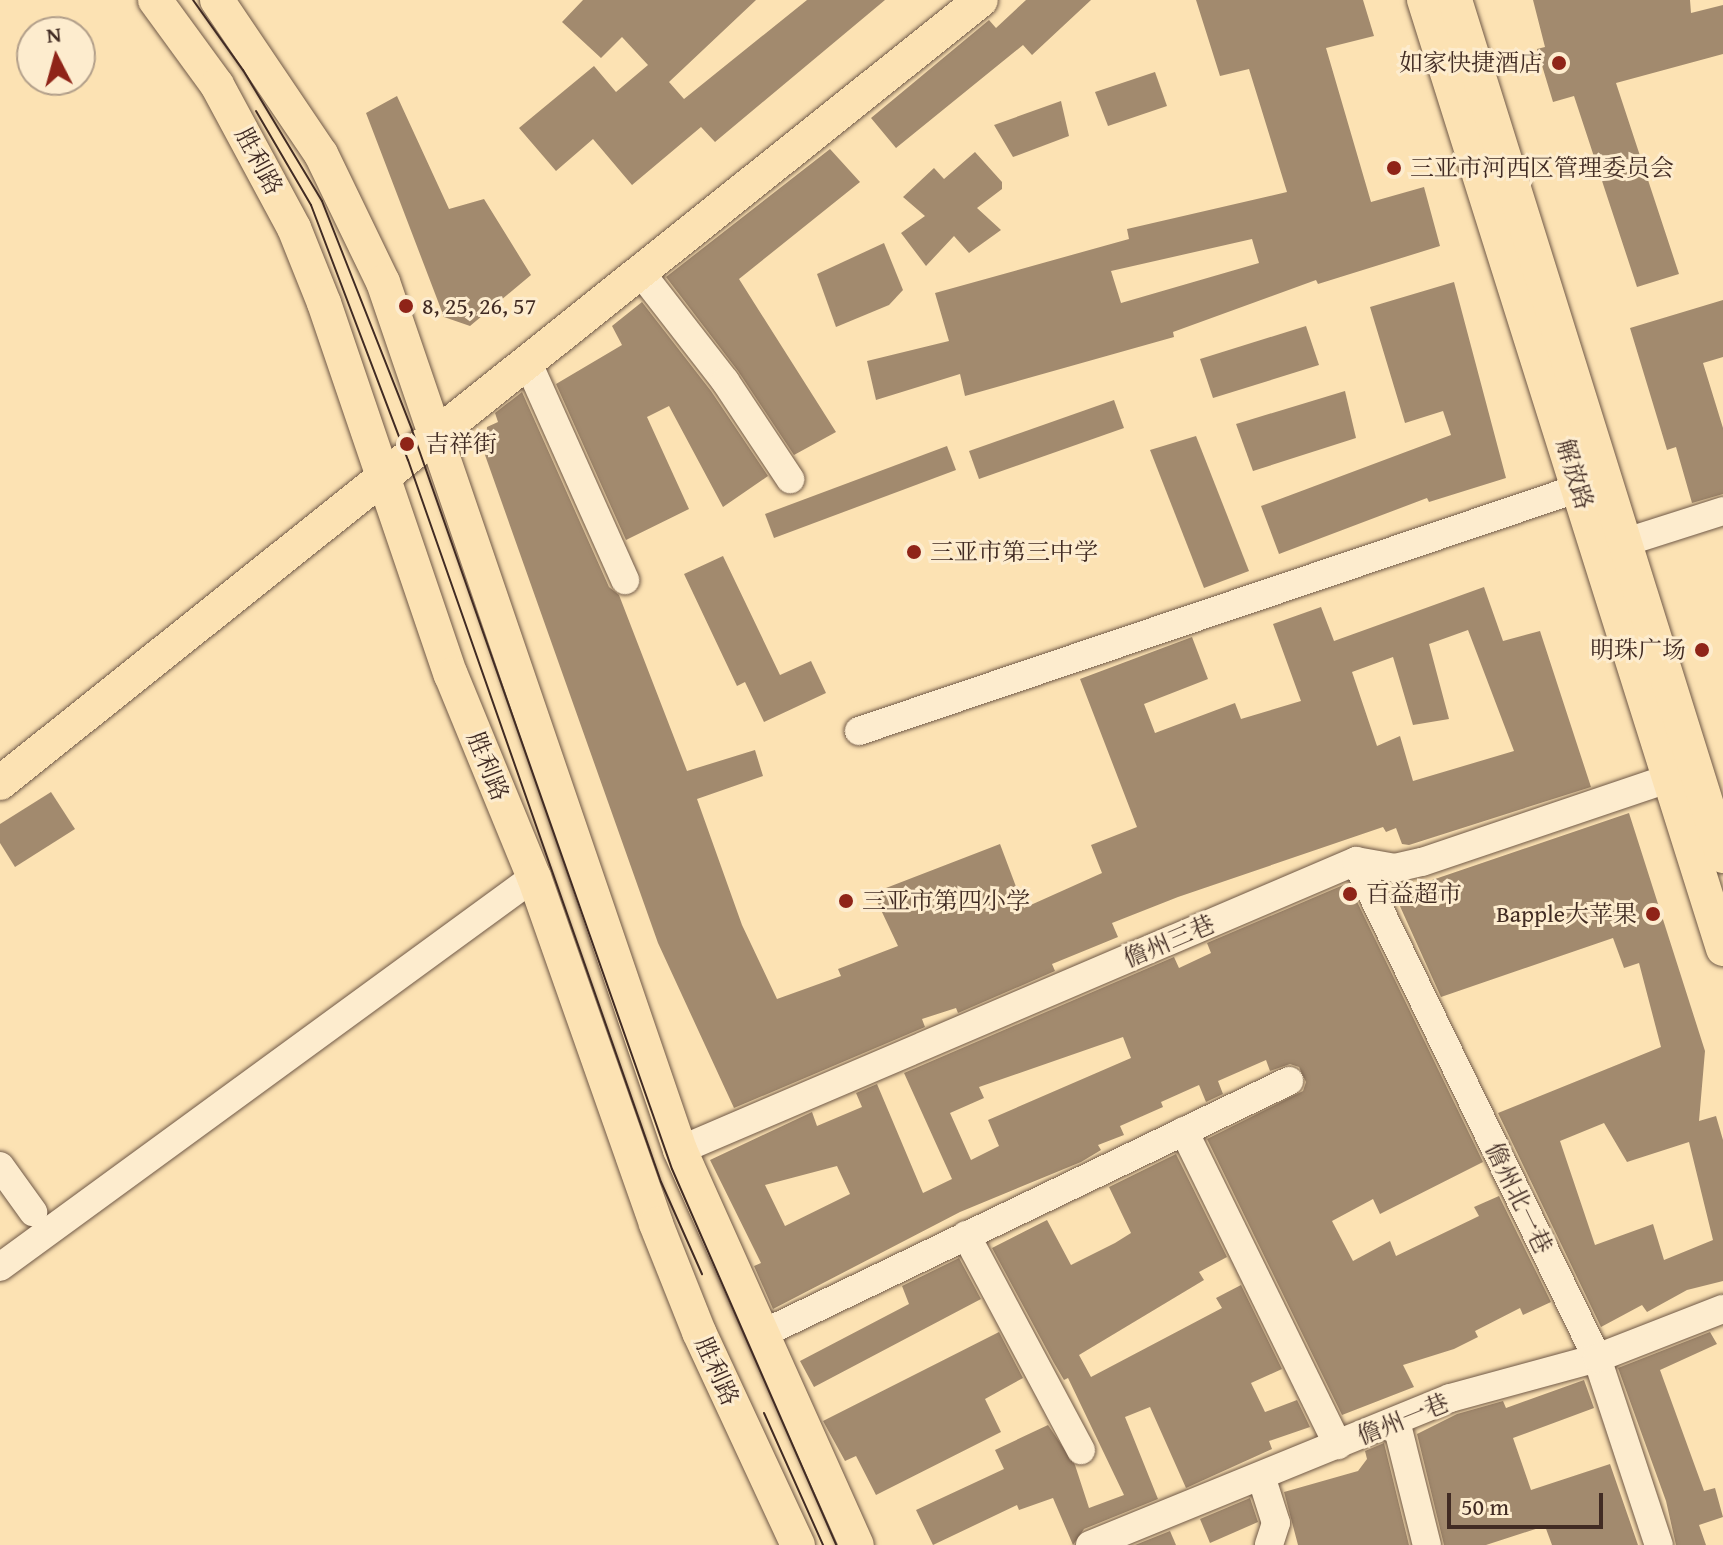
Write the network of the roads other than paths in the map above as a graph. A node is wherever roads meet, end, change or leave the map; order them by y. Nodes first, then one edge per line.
1 (155, 0) edge
2 (217, 0) edge
3 (944, 0) edge
4 (981, 0) edge
5 (1424, 0) edge
6 (1455, 0) edge
7 (641, 273) junction
8 (528, 363) junction
9 (434, 426) junction
10 (381, 468) junction
11 (790, 479) dead end
12 (1579, 488) junction
13 (1723, 511) edge
14 (1626, 542) junction
15 (625, 580) dead end
16 (859, 731) dead end
17 (0, 754) edge
18 (1670, 778) junction
19 (0, 783) edge
20 (1723, 856) edge
21 (1356, 861) junction
22 (534, 877) junction
23 (1723, 949) edge
24 (1289, 1081) dead end
25 (1184, 1131) junction
26 (680, 1150) junction
27 (0, 1166) edge
28 (33, 1212) dead end
29 (966, 1235) junction
30 (0, 1267) edge
31 (1723, 1309) edge
32 (760, 1335) junction
33 (1597, 1358) junction
34 (1396, 1421) junction
35 (1338, 1445) junction
36 (1081, 1450) dead end
37 (1261, 1476) junction
38 (798, 1545) edge
39 (857, 1545) edge
40 (1090, 1545) edge
41 (1269, 1545) edge
42 (1427, 1545) edge
43 (1659, 1545) edge

1 - 10 main road, 胜利路
2 - 9 main road
3 - 9 main road
4 - 7 main road
5 - 12 main road, 解放路
6 - 14 main road, 解放路
7 - 8 main road
7 - 11 street
8 - 9 main road
8 - 15 street
9 - 10 main road
9 - 26 main road
10 - 17 main road
10 - 19 main road
10 - 22 main road, 胜利路
12 - 16 street
12 - 18 main road, 解放路
13 - 14 street
14 - 20 main road, 解放路
18 - 21 street
18 - 23 main road, 解放路
21 - 26 street, 儋州三巷
21 - 33 street, 儋州北一巷
22 - 30 street
22 - 38 main road, 胜利路
24 - 25 street
25 - 29 street
25 - 35 street
26 - 32 main road
27 - 28 street
29 - 32 street
29 - 36 street
31 - 33 street, 儋州一巷
32 - 39 main road
33 - 34 street, 儋州一巷
33 - 43 street, 儋州北一巷
34 - 35 street, 儋州一巷
34 - 42 street
35 - 37 street, 儋州一巷
37 - 40 street, 儋州一巷
37 - 41 street

